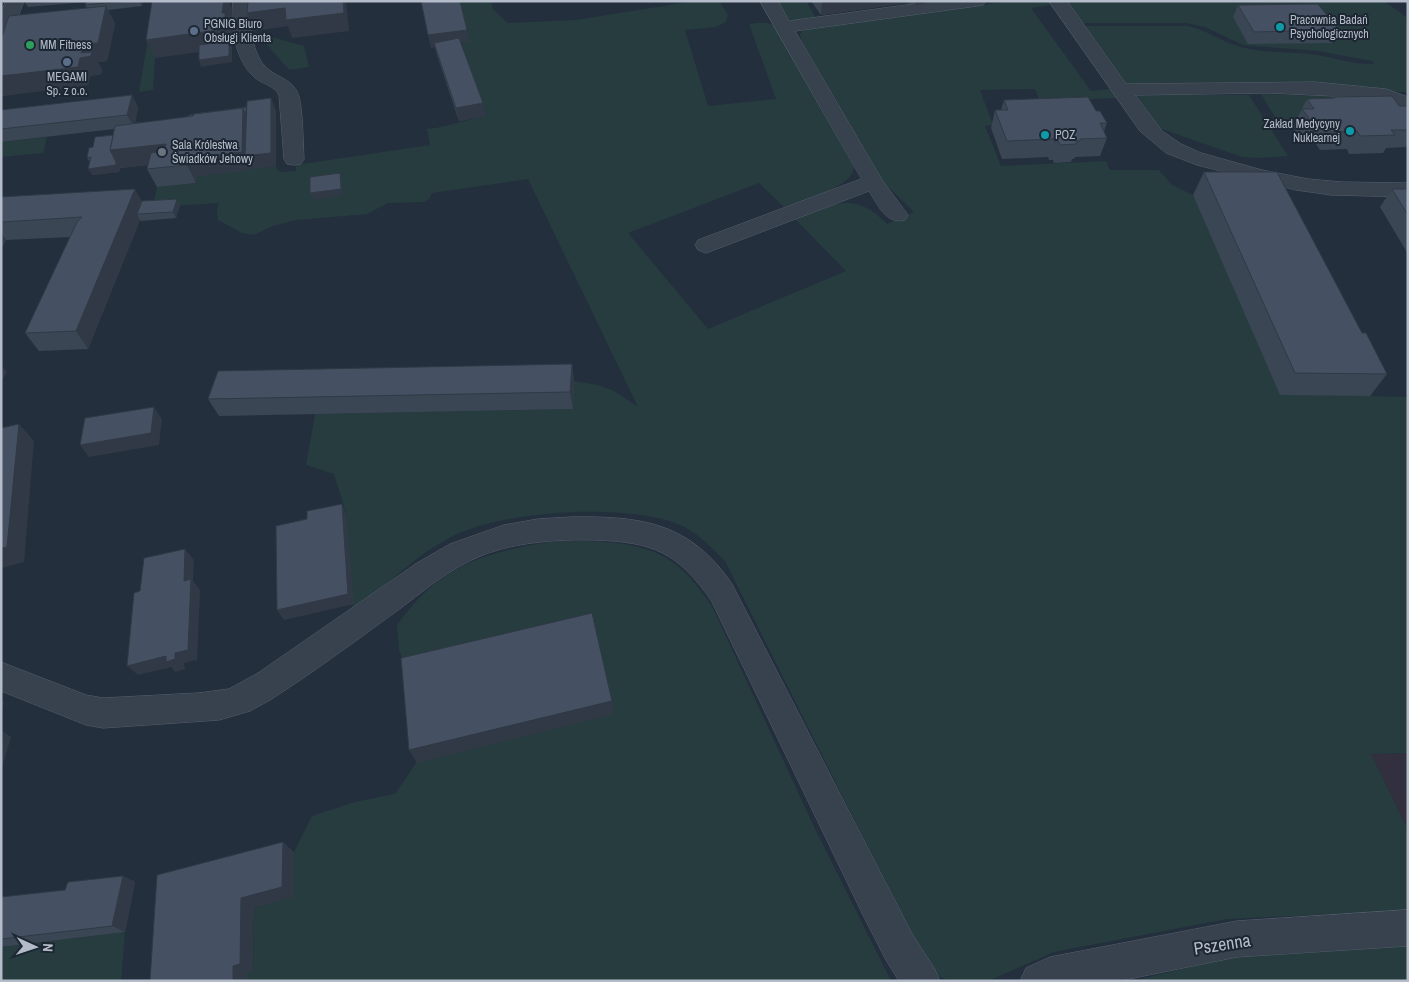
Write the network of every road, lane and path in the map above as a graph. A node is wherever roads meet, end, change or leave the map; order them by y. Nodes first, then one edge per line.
1 (15, 1) edge
2 (242, 1) edge
3 (769, 1) edge
4 (1058, 1) edge
5 (967, 2) edge
6 (784, 27) junction
7 (1, 37) edge
8 (1121, 90) junction
9 (1408, 109) edge
10 (294, 159) dead end
11 (873, 182) junction
12 (1408, 190) edge
13 (897, 215) dead end
14 (706, 245) dead end
15 (1, 676) edge
16 (1408, 928) edge
17 (921, 981) edge
18 (1039, 981) edge

1 - 7 street
2 - 10 street
3 - 6 street
4 - 8 street
5 - 6 street
6 - 11 street
8 - 9 street
8 - 12 street
11 - 13 street
11 - 14 street
15 - 17 street
16 - 18 street, Pszenna

